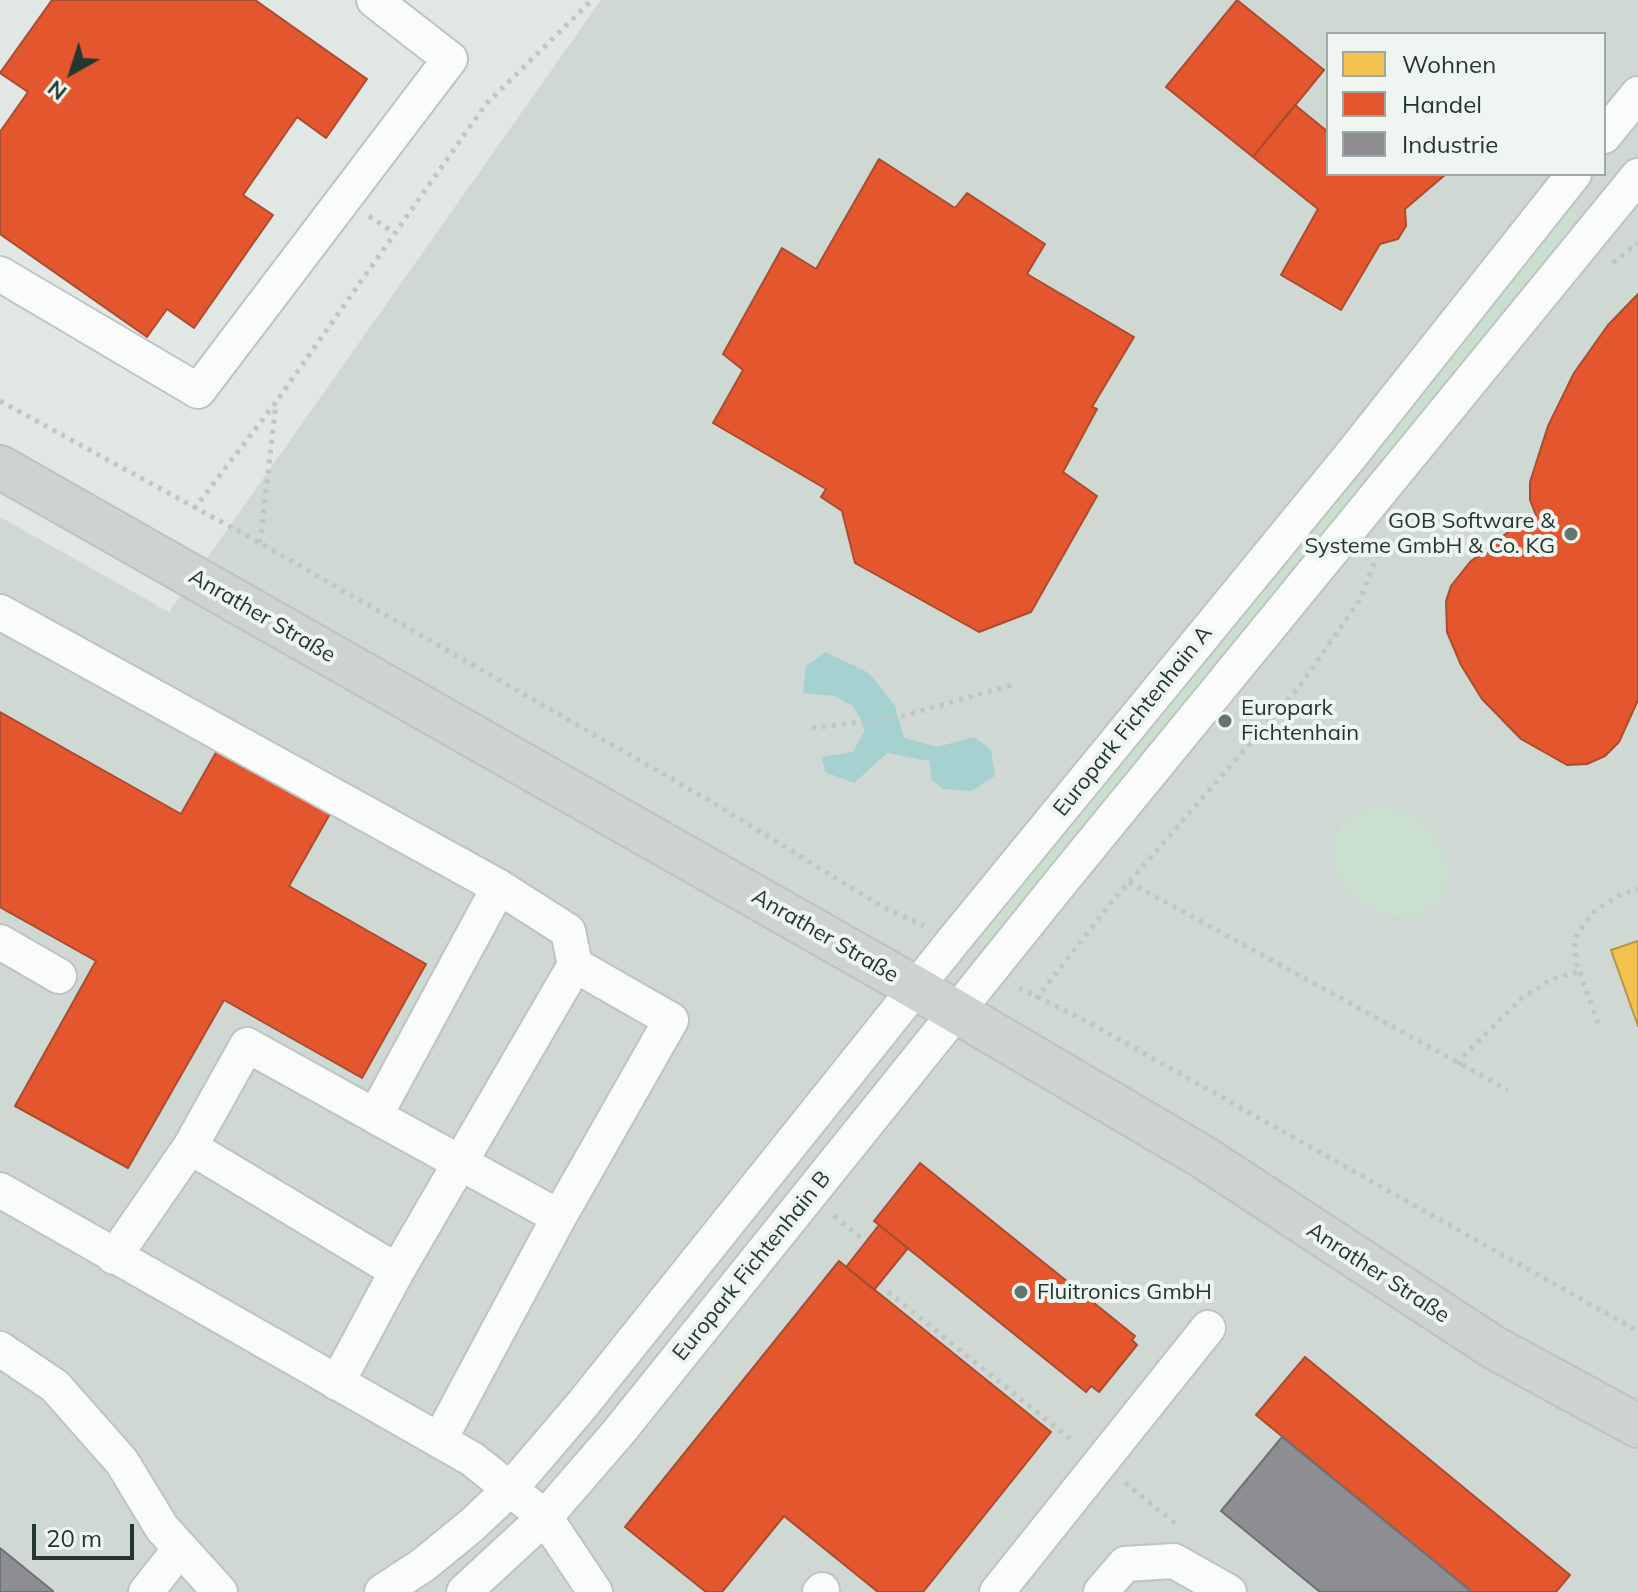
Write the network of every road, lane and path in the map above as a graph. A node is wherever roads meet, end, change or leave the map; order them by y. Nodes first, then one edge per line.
1 (374, 0) edge
2 (592, 0) edge
3 (1638, 94) edge
4 (1606, 134) edge
5 (1638, 176) edge
6 (1569, 180) edge
7 (1604, 219) junction
8 (1638, 243) edge
9 (1602, 270) dead end
10 (0, 274) edge
11 (0, 401) edge
12 (276, 402) junction
13 (1352, 454) junction
14 (0, 467) edge
15 (1388, 484) junction
16 (194, 509) junction
17 (1383, 539) dead end
18 (260, 543) junction
19 (0, 612) edge
20 (1012, 685) dead end
21 (812, 728) dead end
22 (1129, 882) junction
23 (499, 887) junction
24 (1638, 889) edge
25 (954, 940) junction
26 (0, 942) edge
27 (575, 965) junction
28 (990, 970) junction
29 (1580, 971) junction
30 (59, 976) dead end
31 (916, 988) junction
32 (1036, 999) junction
33 (956, 1012) junction
34 (1598, 1023) dead end
35 (1459, 1065) junction
36 (1508, 1090) dead end
37 (375, 1116) junction
38 (190, 1147) junction
39 (462, 1164) junction
40 (0, 1190) edge
41 (559, 1217) junction
42 (114, 1257) junction
43 (397, 1271) junction
44 (888, 1292) dead end
45 (1208, 1328) dead end
46 (1638, 1331) edge
47 (0, 1349) edge
48 (337, 1383) junction
49 (1638, 1426) edge
50 (440, 1439) junction
51 (1101, 1463) junction
52 (511, 1488) junction
53 (545, 1517) junction
54 (1186, 1532) dead end
55 (180, 1549) junction
56 (146, 1592) edge
57 (220, 1592) edge
58 (382, 1592) edge
59 (464, 1592) edge
60 (595, 1592) edge
61 (997, 1592) edge
62 (1101, 1592) edge
63 (1229, 1592) edge

1 - 10 street
2 - 12 path
3 - 4 street
5 - 7 street, Europark Fichtenhain A
6 - 7 street, Europark Fichtenhain A
6 - 13 street, Europark Fichtenhain A
7 - 15 street, Europark Fichtenhain A
8 - 9 path
11 - 16 path
12 - 16 path
12 - 18 path
13 - 15 street
13 - 25 street, Europark Fichtenhain A
14 - 31 main road, Anrather Straße
15 - 28 street, Europark Fichtenhain A
16 - 18 path
17 - 22 path
18 - 25 path
19 - 23 street
20 - 21 path
22 - 32 path
22 - 35 path
23 - 27 street
23 - 37 street
24 - 29 path
25 - 31 street, Europark Fichtenhain A
26 - 30 street
27 - 39 street
27 - 41 street
28 - 32 path
28 - 33 street, Europark Fichtenhain A
29 - 34 path
29 - 35 path
31 - 33 main road, Anrather Straße
31 - 52 street, Europark Fichtenhain B
32 - 46 path
33 - 49 main road, Anrather Straße
33 - 53 street, Europark Fichtenhain B
35 - 36 path
37 - 38 street
37 - 39 street
38 - 42 street
38 - 43 street
39 - 41 street
39 - 43 street
40 - 42 street
41 - 50 street
42 - 48 street
43 - 48 street
44 - 51 path
45 - 51 street
47 - 55 street
48 - 50 street
50 - 52 street
51 - 54 path
51 - 61 street
52 - 53 street
52 - 58 street, Europark Fichtenhain B
53 - 59 street, Europark Fichtenhain B
53 - 60 street
55 - 56 street
55 - 57 street
62 - 63 street

